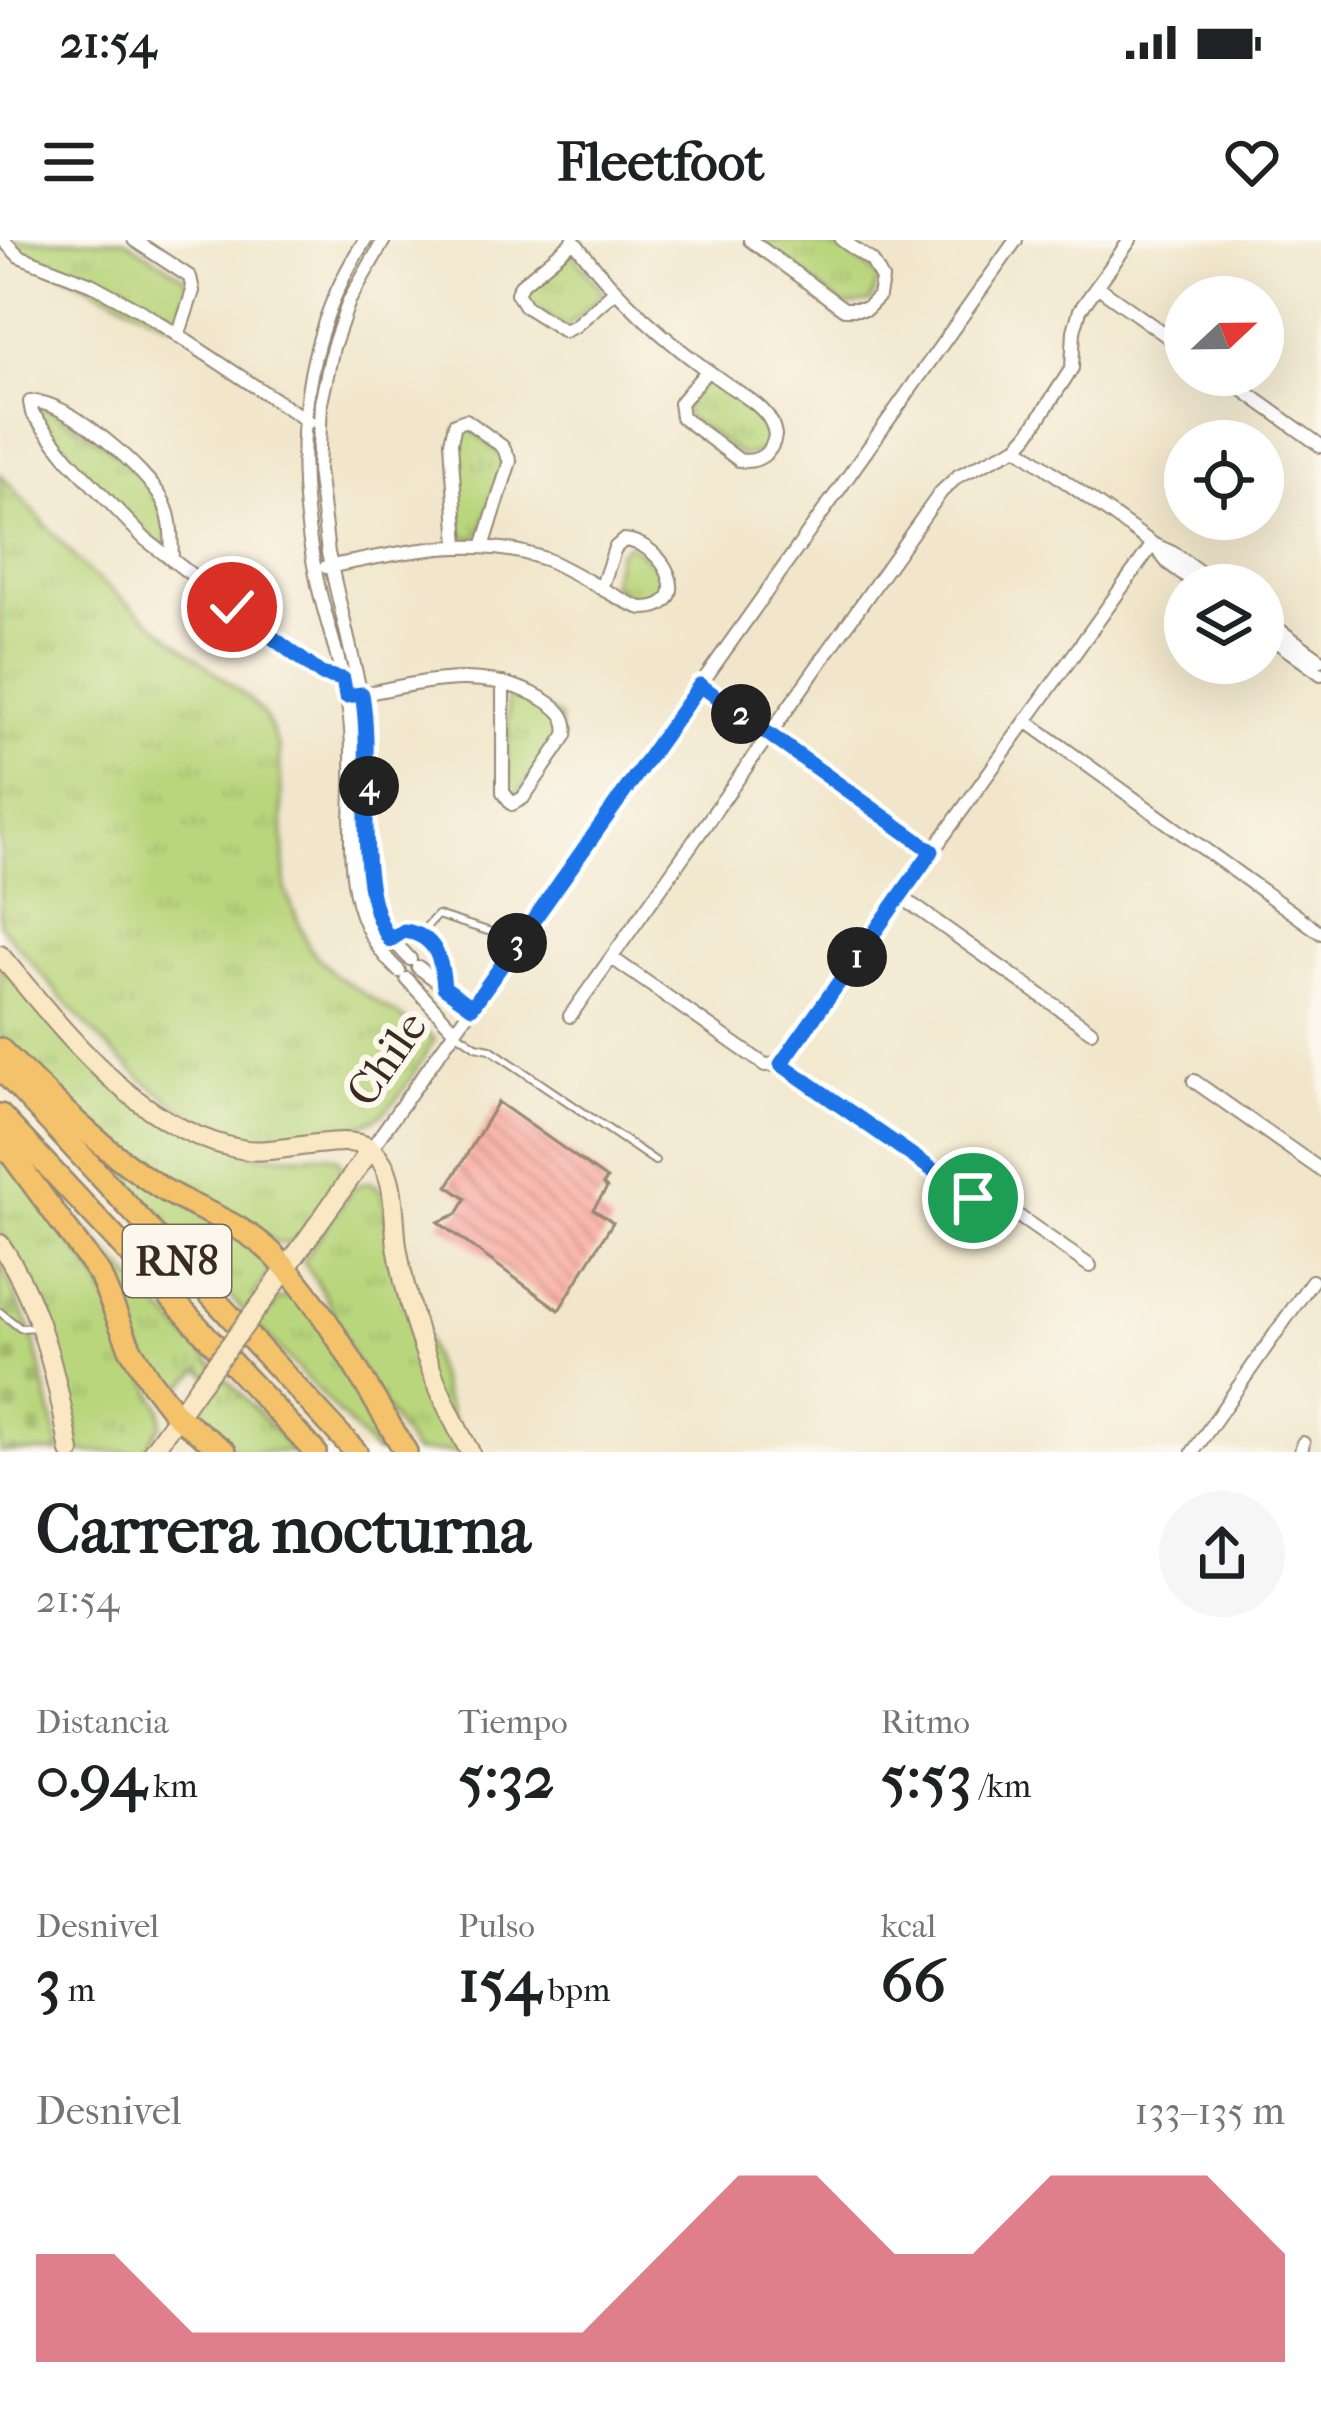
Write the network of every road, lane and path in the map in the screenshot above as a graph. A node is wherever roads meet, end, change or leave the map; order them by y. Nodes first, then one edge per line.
1 (3, 240) edge
2 (134, 240) edge
3 (365, 240) edge
4 (384, 240) edge
5 (750, 240) edge
6 (842, 240) edge
7 (1016, 240) edge
8 (1130, 240) edge
9 (573, 241) edge
10 (1097, 286) junction
11 (615, 291) junction
12 (1164, 334) edge
13 (178, 336) junction
14 (707, 371) junction
15 (1251, 396) edge
16 (304, 421) junction
17 (319, 425) junction
18 (1321, 446) edge
19 (1017, 447) junction
20 (1153, 544) junction
21 (458, 546) junction
22 (483, 547) junction
23 (172, 560) junction
24 (1169, 564) edge
25 (1189, 564) edge
26 (322, 567) junction
27 (602, 586) junction
28 (1284, 633) edge
29 (1284, 647) edge
30 (1321, 660) edge
31 (1321, 674) edge
32 (343, 679) junction
33 (503, 682) junction
34 (700, 685) junction
35 (362, 694) junction
36 (346, 696) junction
37 (1026, 721) junction
38 (769, 734) junction
39 (932, 851) junction
40 (900, 896) junction
41 (491, 932) dead end
42 (1321, 933) edge
43 (419, 934) junction
44 (390, 940) junction
45 (371, 943) junction
46 (0, 955) edge
47 (612, 958) junction
48 (412, 973) junction
49 (444, 987) junction
50 (472, 1007) junction
51 (570, 1016) dead end
52 (1091, 1030) dead end
53 (454, 1031) junction
54 (0, 1049) edge
55 (781, 1064) junction
56 (0, 1068) edge
57 (1194, 1081) dead end
58 (0, 1115) edge
59 (0, 1139) edge
60 (371, 1149) junction
61 (655, 1161) dead end
62 (1321, 1170) edge
63 (0, 1244) edge
64 (1090, 1266) dead end
65 (285, 1269) junction
66 (1312, 1281) dead end
67 (0, 1312) edge
68 (39, 1327) junction
69 (177, 1416) junction
70 (70, 1452) edge
71 (152, 1452) edge
72 (225, 1452) edge
73 (315, 1452) edge
74 (356, 1452) edge
75 (406, 1452) edge
76 (470, 1452) edge
77 (1193, 1452) edge

1 - 13 street
2 - 13 street
3 - 16 street
4 - 17 street
5 - 6 street
7 - 34 street, Chile
8 - 10 street
9 - 11 street
9 - 11 street
10 - 12 street
10 - 19 street
11 - 14 street
13 - 16 street
14 - 14 street
15 - 18 street
16 - 17 street
16 - 26 street
17 - 26 street
19 - 20 street
19 - 38 street
20 - 24 street
20 - 25 street
20 - 37 street
21 - 22 street
21 - 22 street
21 - 26 street
22 - 27 street
23 - 23 street
23 - 32 street
26 - 32 street
26 - 35 street
27 - 27 street
28 - 30 street
29 - 31 street
32 - 36 street
33 - 33 street
33 - 35 street
34 - 38 street
34 - 50 street, Chile
35 - 36 street
35 - 44 street
36 - 45 street
37 - 39 street
37 - 42 street
38 - 39 street
38 - 47 street
39 - 40 street
40 - 52 street
40 - 55 street
41 - 43 lane
43 - 44 lane
43 - 49 lane
44 - 45 street
44 - 48 street
45 - 48 street
46 - 60 street
47 - 51 street
47 - 55 street
48 - 49 street
48 - 53 street
49 - 50 street
50 - 53 street, Chile
53 - 60 street, Chile
53 - 61 lane
54 - 65 highway
55 - 64 street
56 - 74 highway, RN8
57 - 62 street
58 - 73 highway, RN8
59 - 69 highway
60 - 65 street, Chile
60 - 76 street
63 - 68 street
65 - 69 street, Chile, bridge
65 - 75 highway
66 - 77 street
67 - 68 lane
68 - 70 street
69 - 71 street, Chile
69 - 72 highway

